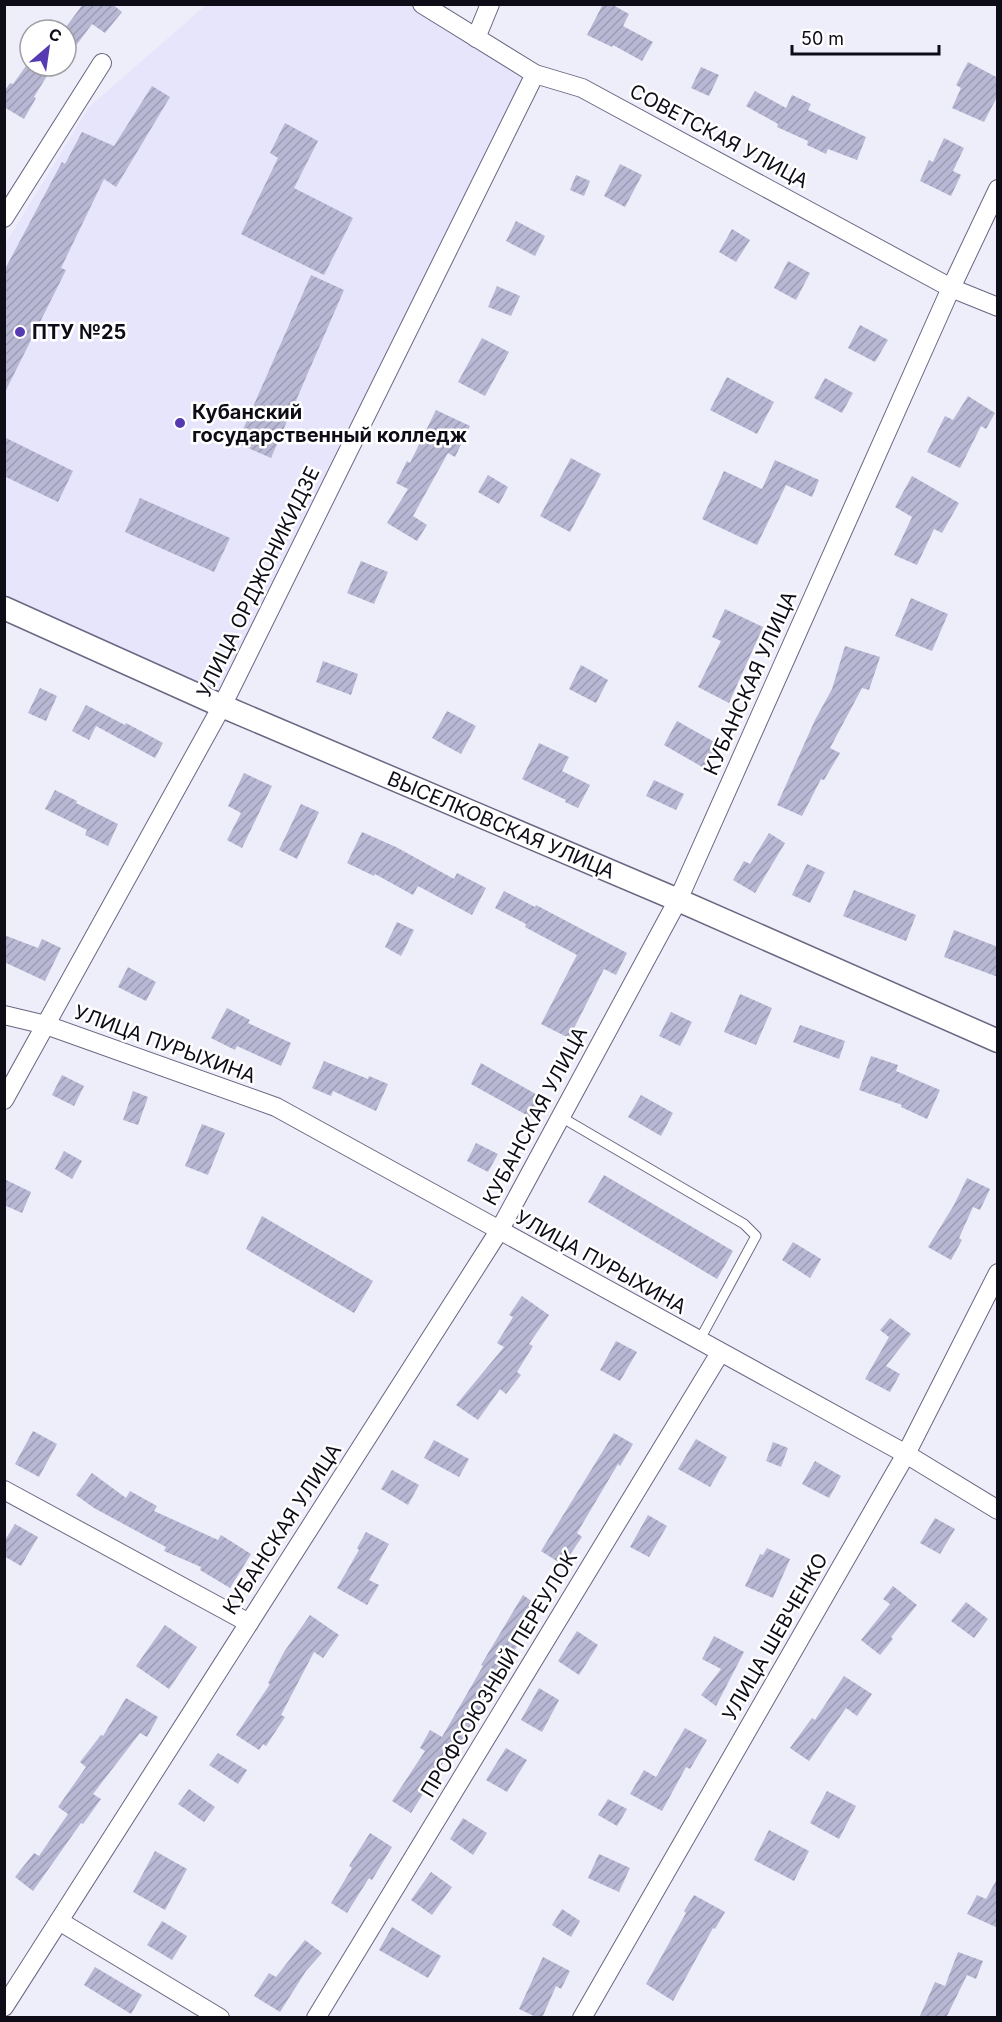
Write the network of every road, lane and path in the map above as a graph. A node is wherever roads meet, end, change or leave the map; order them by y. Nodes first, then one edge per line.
1 (422, 4) edge
2 (490, 4) edge
3 (476, 38) junction
4 (102, 63) dead end
5 (535, 74) junction
6 (998, 189) edge
7 (4, 219) edge
8 (951, 288) junction
9 (998, 307) edge
10 (4, 608) edge
11 (222, 706) junction
12 (678, 900) junction
13 (4, 1015) edge
14 (46, 1025) junction
15 (998, 1041) edge
16 (4, 1100) edge
17 (561, 1117) junction
18 (499, 1231) junction
19 (998, 1273) edge
20 (699, 1341) junction
21 (720, 1353) junction
22 (906, 1454) junction
23 (4, 1490) edge
24 (998, 1510) edge
25 (249, 1623) junction
26 (59, 1921) junction
27 (4, 2007) edge
28 (220, 2018) edge
29 (316, 2018) edge
30 (582, 2018) edge

1 - 3 street, СОВЕТСКАЯ УЛИЦА
2 - 3 street
3 - 5 street, СОВЕТСКАЯ УЛИЦА
4 - 7 street
5 - 8 street, СОВЕТСКАЯ УЛИЦА
5 - 11 street, УЛИЦА ОРДЖОНИКИДЗЕ
6 - 8 street, КУБАНСКАЯ УЛИЦА
8 - 9 street, СОВЕТСКАЯ УЛИЦА
8 - 12 street, КУБАНСКАЯ УЛИЦА
10 - 11 street, ВЫСЕЛКОВСКАЯ УЛИЦА
11 - 12 street, ВЫСЕЛКОВСКАЯ УЛИЦА
11 - 14 street, УЛИЦА ОРДЖОНИКИДЗЕ
12 - 15 street, ВЫСЕЛКОВСКАЯ УЛИЦА
12 - 17 street, КУБАНСКАЯ УЛИЦА
13 - 14 street, УЛИЦА ПУРЫХИНА
14 - 16 street, УЛИЦА ОРДЖОНИКИДЗЕ
14 - 18 street, УЛИЦА ПУРЫХИНА
17 - 18 street, КУБАНСКАЯ УЛИЦА
17 - 20 lane
18 - 20 street, УЛИЦА ПУРЫХИНА
18 - 25 street, КУБАНСКАЯ УЛИЦА
19 - 22 street, УЛИЦА ШЕВЧЕНКО
20 - 21 street, УЛИЦА ПУРЫХИНА
21 - 22 street, УЛИЦА ПУРЫХИНА
21 - 29 street, ПРОФСОЮЗНЫЙ ПЕРЕУЛОК
22 - 24 street, УЛИЦА ПУРЫХИНА
22 - 30 street, УЛИЦА ШЕВЧЕНКО
23 - 25 street
25 - 26 street, КУБАНСКАЯ УЛИЦА
26 - 27 street, КУБАНСКАЯ УЛИЦА
26 - 28 street

